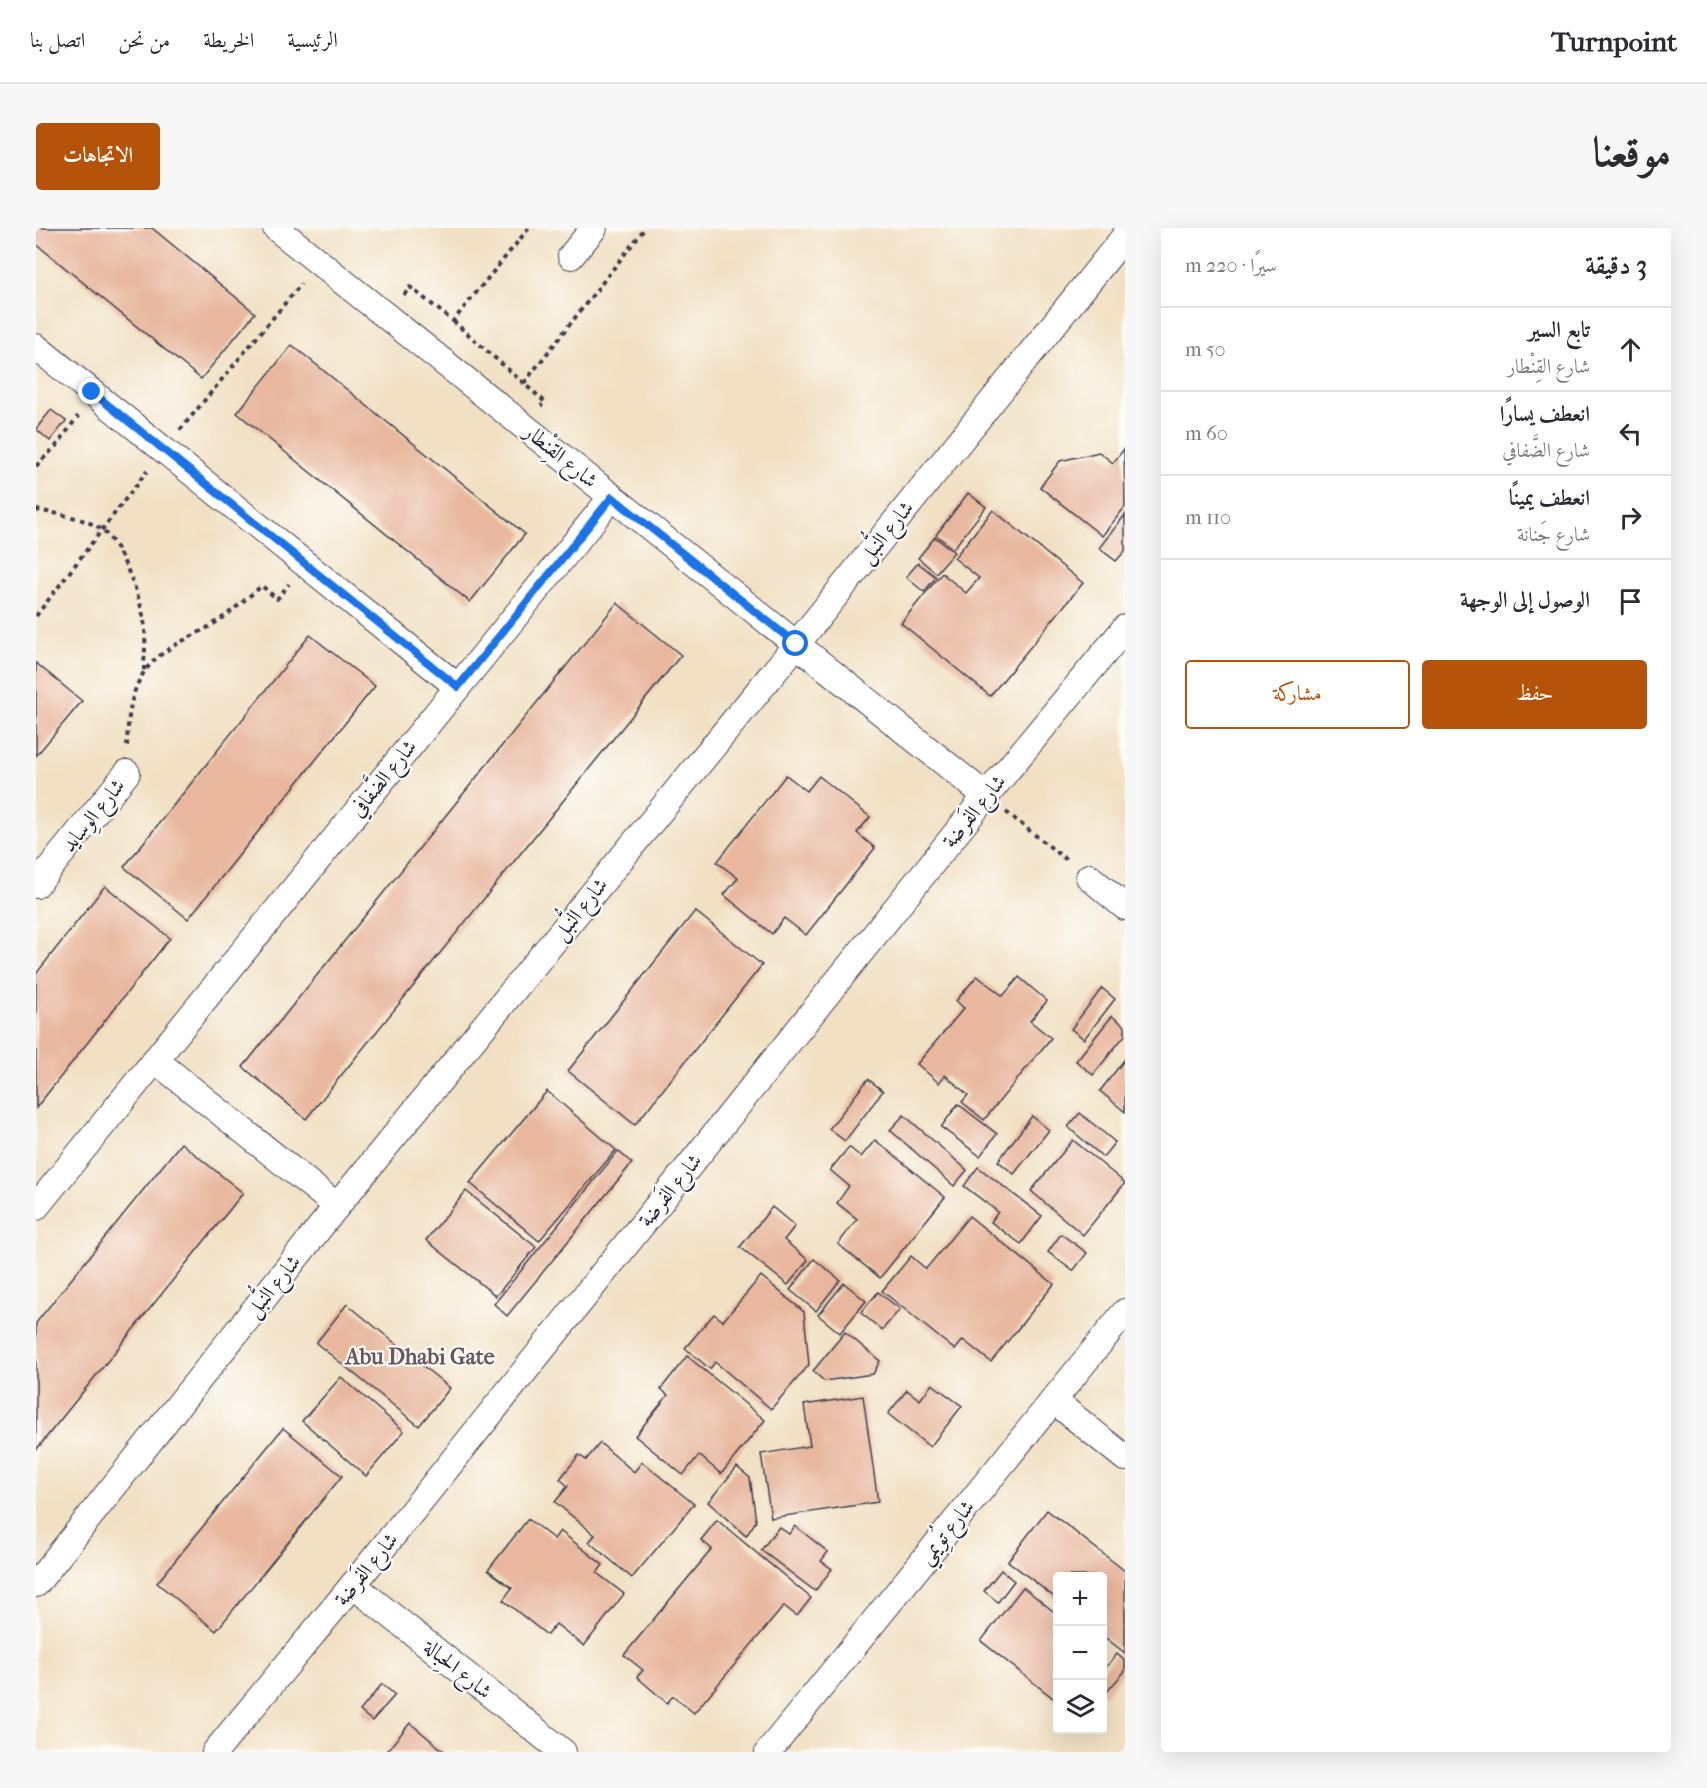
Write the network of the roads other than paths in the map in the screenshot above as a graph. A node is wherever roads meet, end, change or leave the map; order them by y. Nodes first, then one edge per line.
1 (276, 228) edge
2 (594, 228) edge
3 (1125, 236) edge
4 (571, 256) dead end
5 (36, 347) edge
6 (612, 497) junction
7 (1125, 628) edge
8 (796, 644) junction
9 (458, 687) junction
10 (127, 773) road end
11 (986, 796) junction
12 (1089, 878) road end
13 (36, 885) edge
14 (1125, 907) edge
15 (155, 1060) junction
16 (337, 1206) junction
17 (36, 1207) edge
18 (1125, 1312) edge
19 (1053, 1400) junction
20 (1125, 1458) edge
21 (36, 1584) edge
22 (353, 1585) junction
23 (214, 1752) edge
24 (563, 1752) edge
25 (768, 1752) edge

1 - 6 street, شارع القِنْطار
2 - 4 street
3 - 8 street, شارع النُّبل
5 - 9 street
6 - 8 street, شارع القِنْطار
6 - 9 street, شارع الضَّفافي
7 - 11 street, شارع الفَرضة
8 - 11 street, شارع القِنْطار
8 - 16 street, شارع النُّبل
9 - 15 street, شارع الضَّفافي
10 - 13 street, شارع الوِسايد
11 - 22 street, شارع الفَرضة
12 - 14 street
15 - 16 street
15 - 17 street, شارع الضَّفافي
16 - 21 street, شارع النُّبل
18 - 19 street, شارع تُوِيمي
19 - 20 street
19 - 25 street, شارع تُوِيمي
22 - 23 street, شارع الفَرضة
22 - 24 street, شارع الحِبالة

